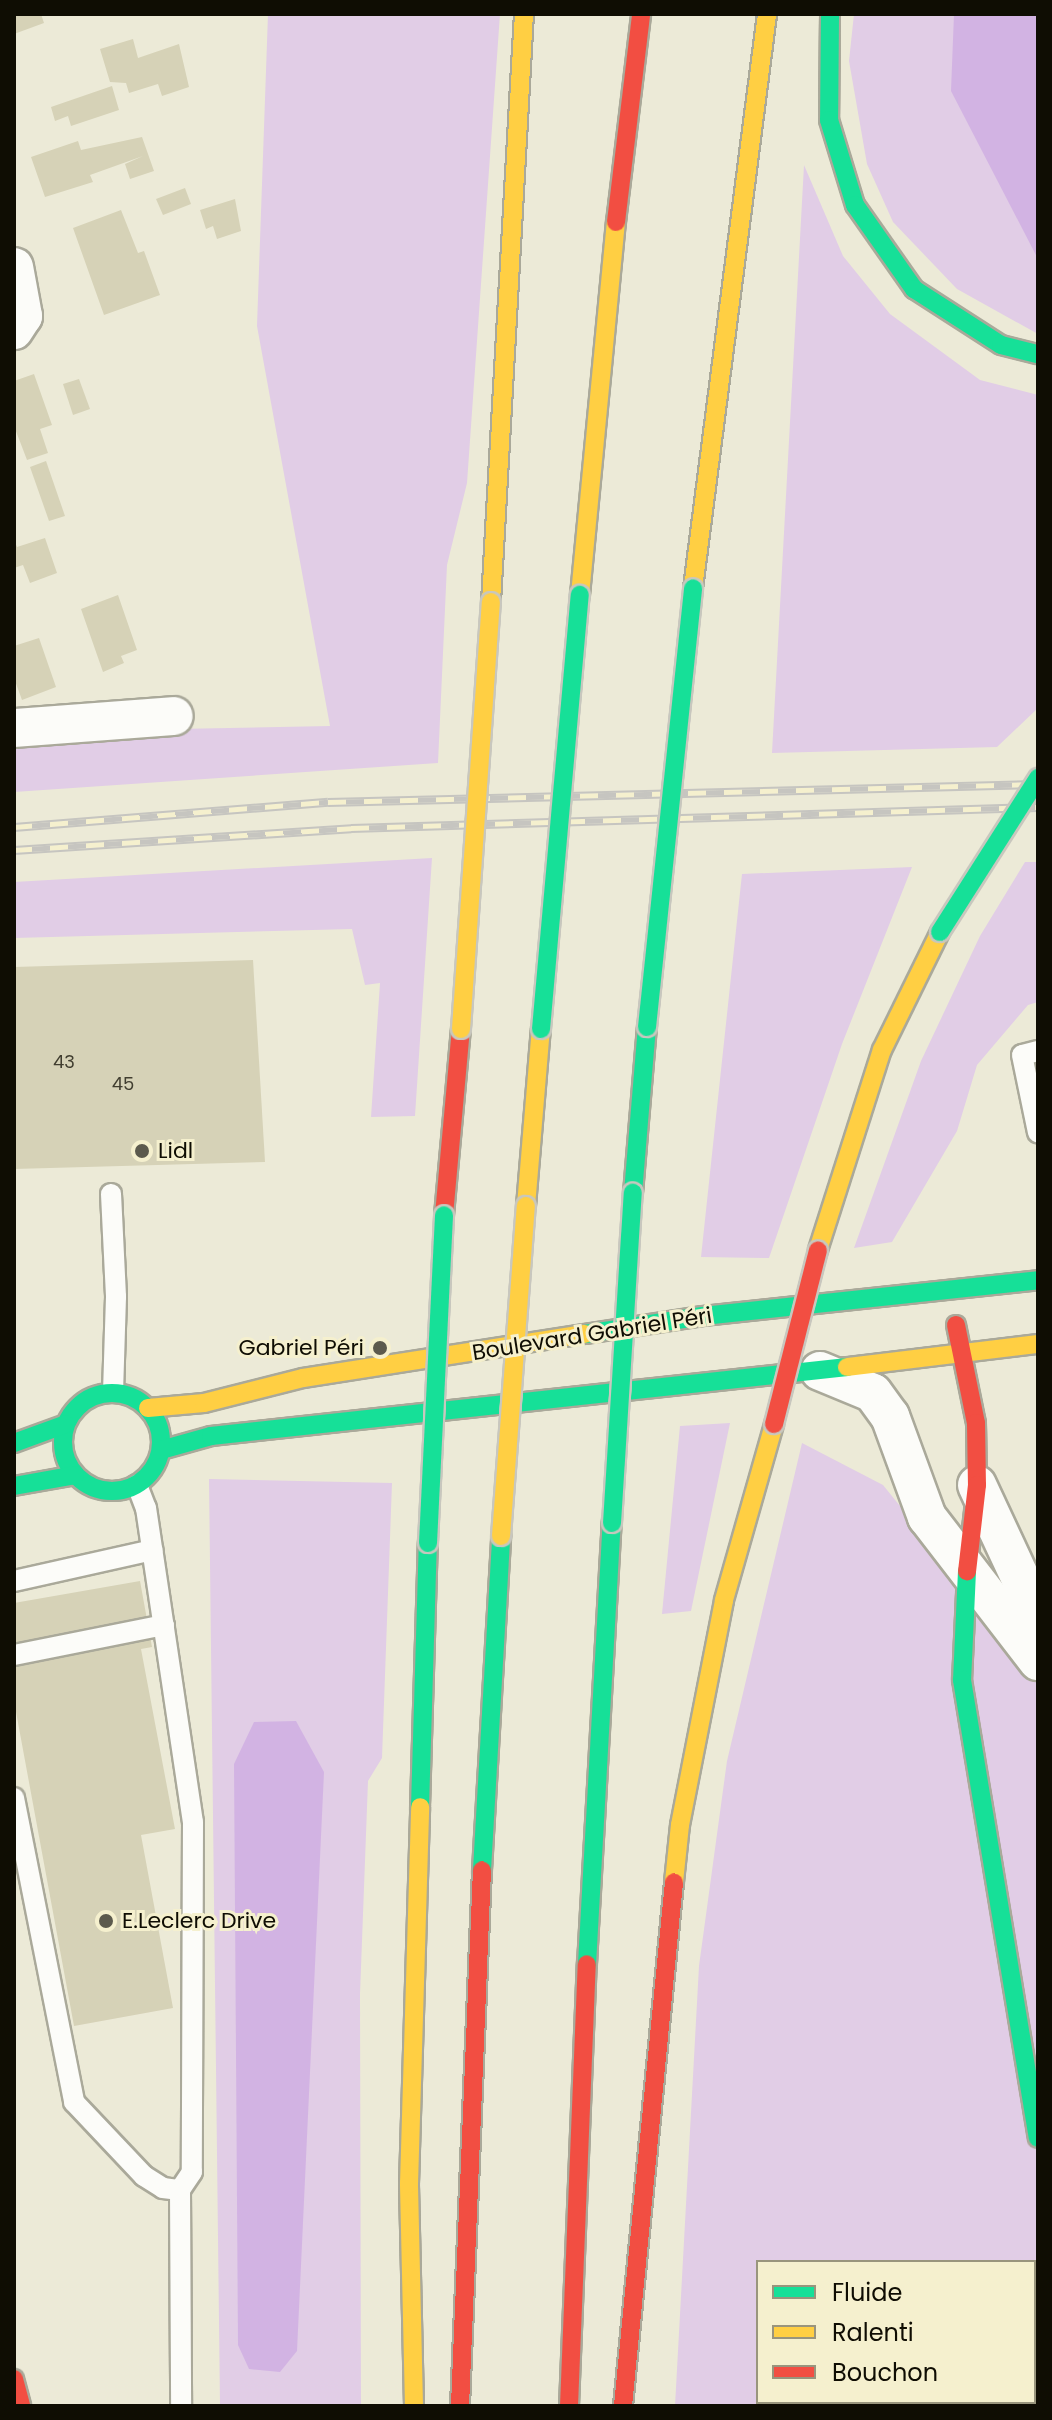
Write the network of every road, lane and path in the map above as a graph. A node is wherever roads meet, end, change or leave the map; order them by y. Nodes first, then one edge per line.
1 (524, 14) edge
2 (641, 14) edge
3 (767, 14) edge
4 (830, 14) edge
5 (14, 267) edge
6 (14, 330) edge
7 (1038, 354) edge
8 (174, 716) dead end
9 (14, 728) edge
10 (1038, 778) edge
11 (1038, 1051) edge
12 (1038, 1132) edge
13 (111, 1194) dead end
14 (1038, 1280) edge
15 (947, 1292) junction
16 (1038, 1344) edge
17 (894, 1348) junction
18 (963, 1351) junction
19 (820, 1371) junction
20 (113, 1392) junction
21 (148, 1408) junction
22 (890, 1416) junction
23 (66, 1424) junction
24 (14, 1443) edge
25 (161, 1450) junction
26 (75, 1475) junction
27 (137, 1485) junction
28 (977, 1485) junction
29 (14, 1486) edge
30 (153, 1550) junction
31 (967, 1571) junction
32 (14, 1581) edge
33 (1038, 1616) edge
34 (165, 1634) junction
35 (14, 1655) edge
36 (1038, 1661) edge
37 (14, 1798) edge
38 (1038, 2138) edge
39 (180, 2190) junction
40 (14, 2379) edge
41 (21, 2406) edge
42 (181, 2406) edge
43 (414, 2406) edge
44 (460, 2406) edge
45 (569, 2406) edge
46 (623, 2406) edge

1 - 43 main road, bridge
2 - 44 main road, bridge
3 - 45 main road, bridge
4 - 7 main road
5 - 6 street
8 - 9 street
10 - 46 main road, bridge
11 - 12 lane
13 - 20 lane
14 - 15 main road, Boulevard Gabriel Péri
15 - 18 main road
15 - 21 main road, Boulevard Gabriel Péri
16 - 18 main road
17 - 18 main road
17 - 19 main road
17 - 22 street
18 - 28 main road
19 - 22 street
19 - 25 main road
20 - 21 main road
20 - 23 main road
21 - 25 main road
22 - 31 street
23 - 24 main road
23 - 26 main road
25 - 27 main road
26 - 27 main road
26 - 29 main road
27 - 30 lane
28 - 31 main road
28 - 33 street
30 - 32 lane
30 - 34 lane
31 - 36 street
31 - 38 main road
34 - 35 lane
34 - 39 lane
37 - 39 lane
39 - 42 lane
40 - 41 main road

